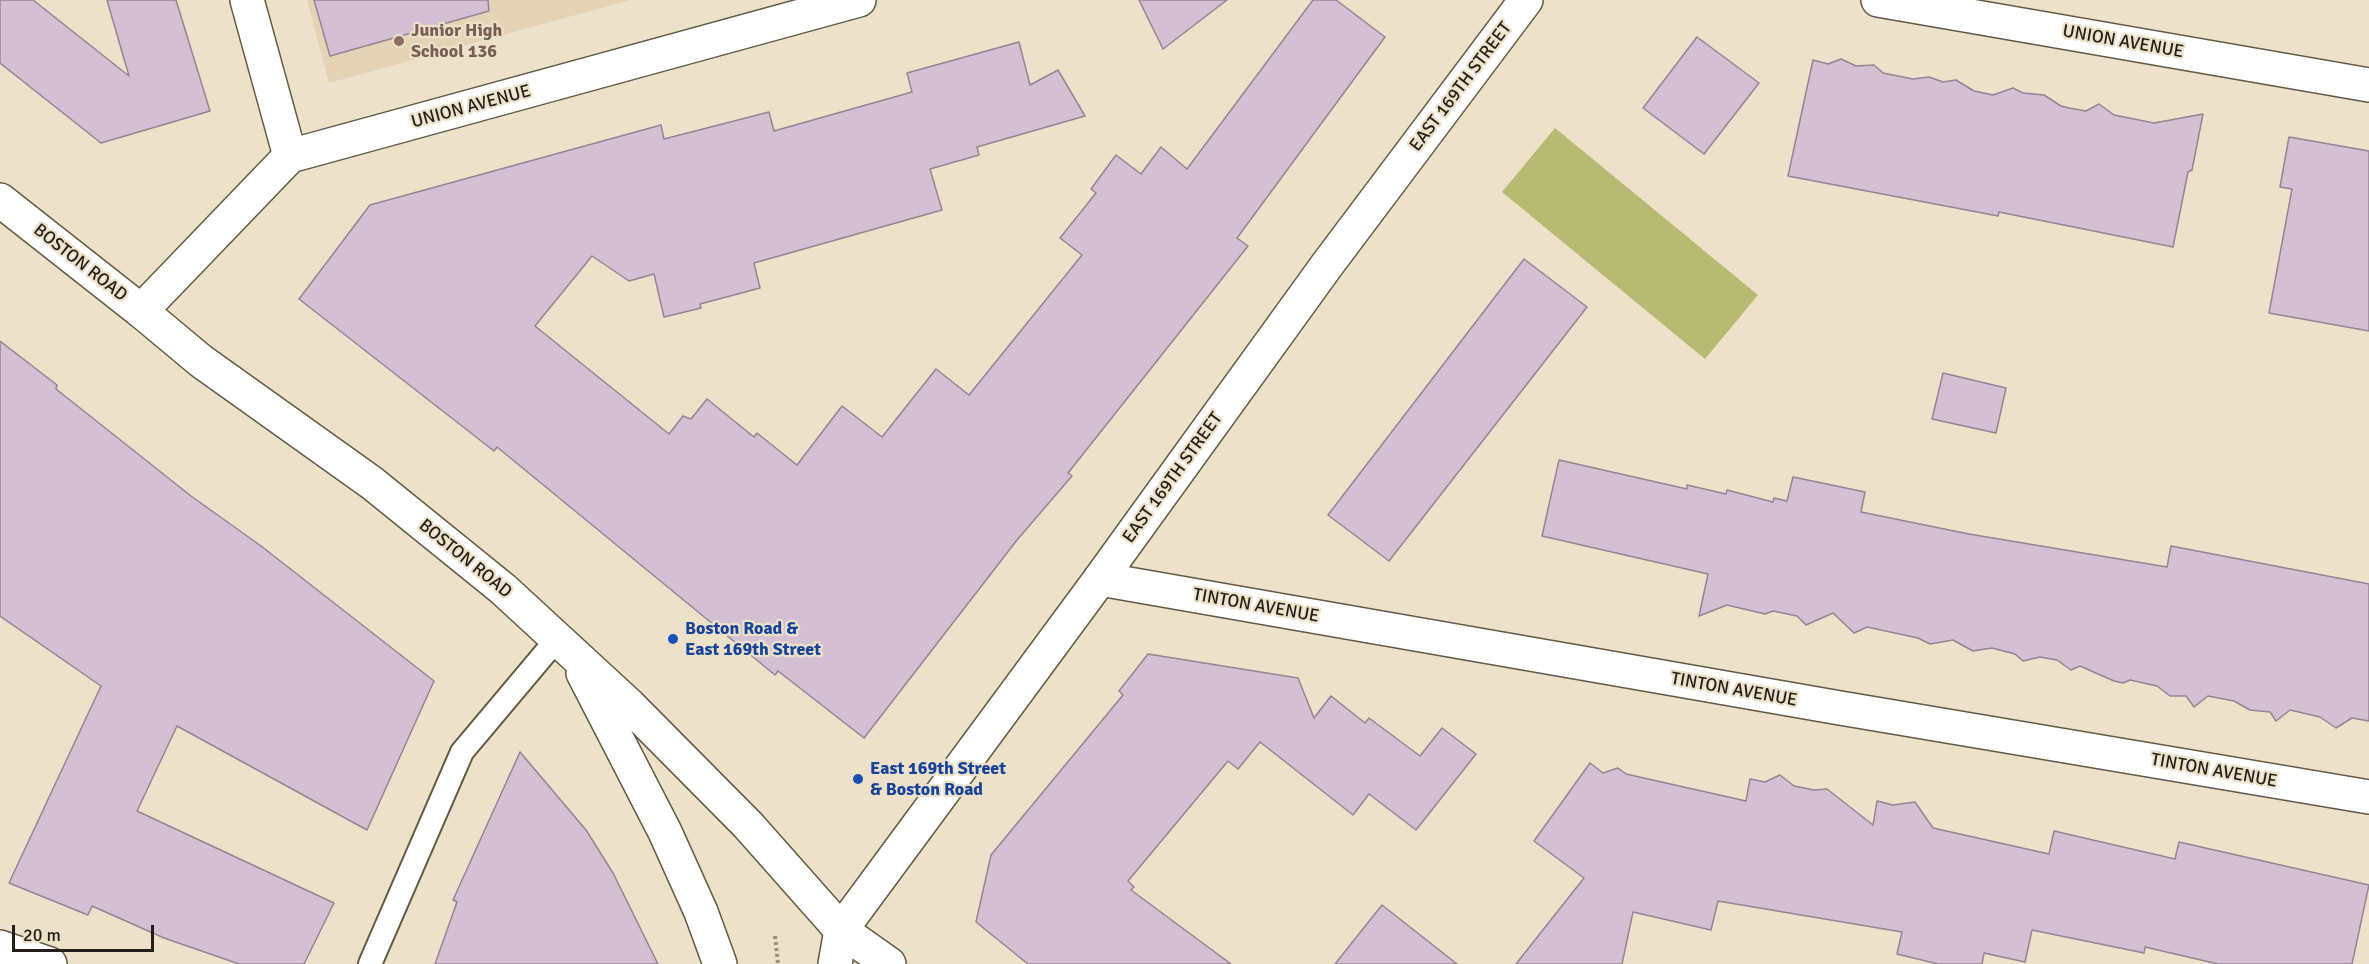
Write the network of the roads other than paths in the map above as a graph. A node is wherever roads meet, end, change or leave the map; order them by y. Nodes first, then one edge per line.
1 (247, 0) edge
2 (859, 0) edge
3 (1526, 0) edge
4 (1878, 0) edge
5 (2369, 85) edge
6 (290, 156) junction
7 (0, 200) edge
8 (141, 311) junction
9 (1100, 579) junction
10 (565, 646) junction
11 (2369, 797) edge
12 (841, 930) junction
13 (0, 947) edge
14 (50, 964) edge
15 (370, 964) edge
16 (720, 964) edge
17 (835, 964) edge
18 (889, 964) edge

1 - 6 street
2 - 6 street, UNION AVENUE
3 - 9 street, EAST 169TH STREET
4 - 5 street, UNION AVENUE
6 - 8 street
7 - 8 street, BOSTON ROAD
8 - 10 street, BOSTON ROAD
9 - 11 street, TINTON AVENUE
9 - 12 street, EAST 169TH STREET
10 - 12 street, BOSTON ROAD
10 - 15 lane
10 - 16 street
12 - 17 street, EAST 169TH STREET
12 - 18 street, BOSTON ROAD
13 - 14 street

